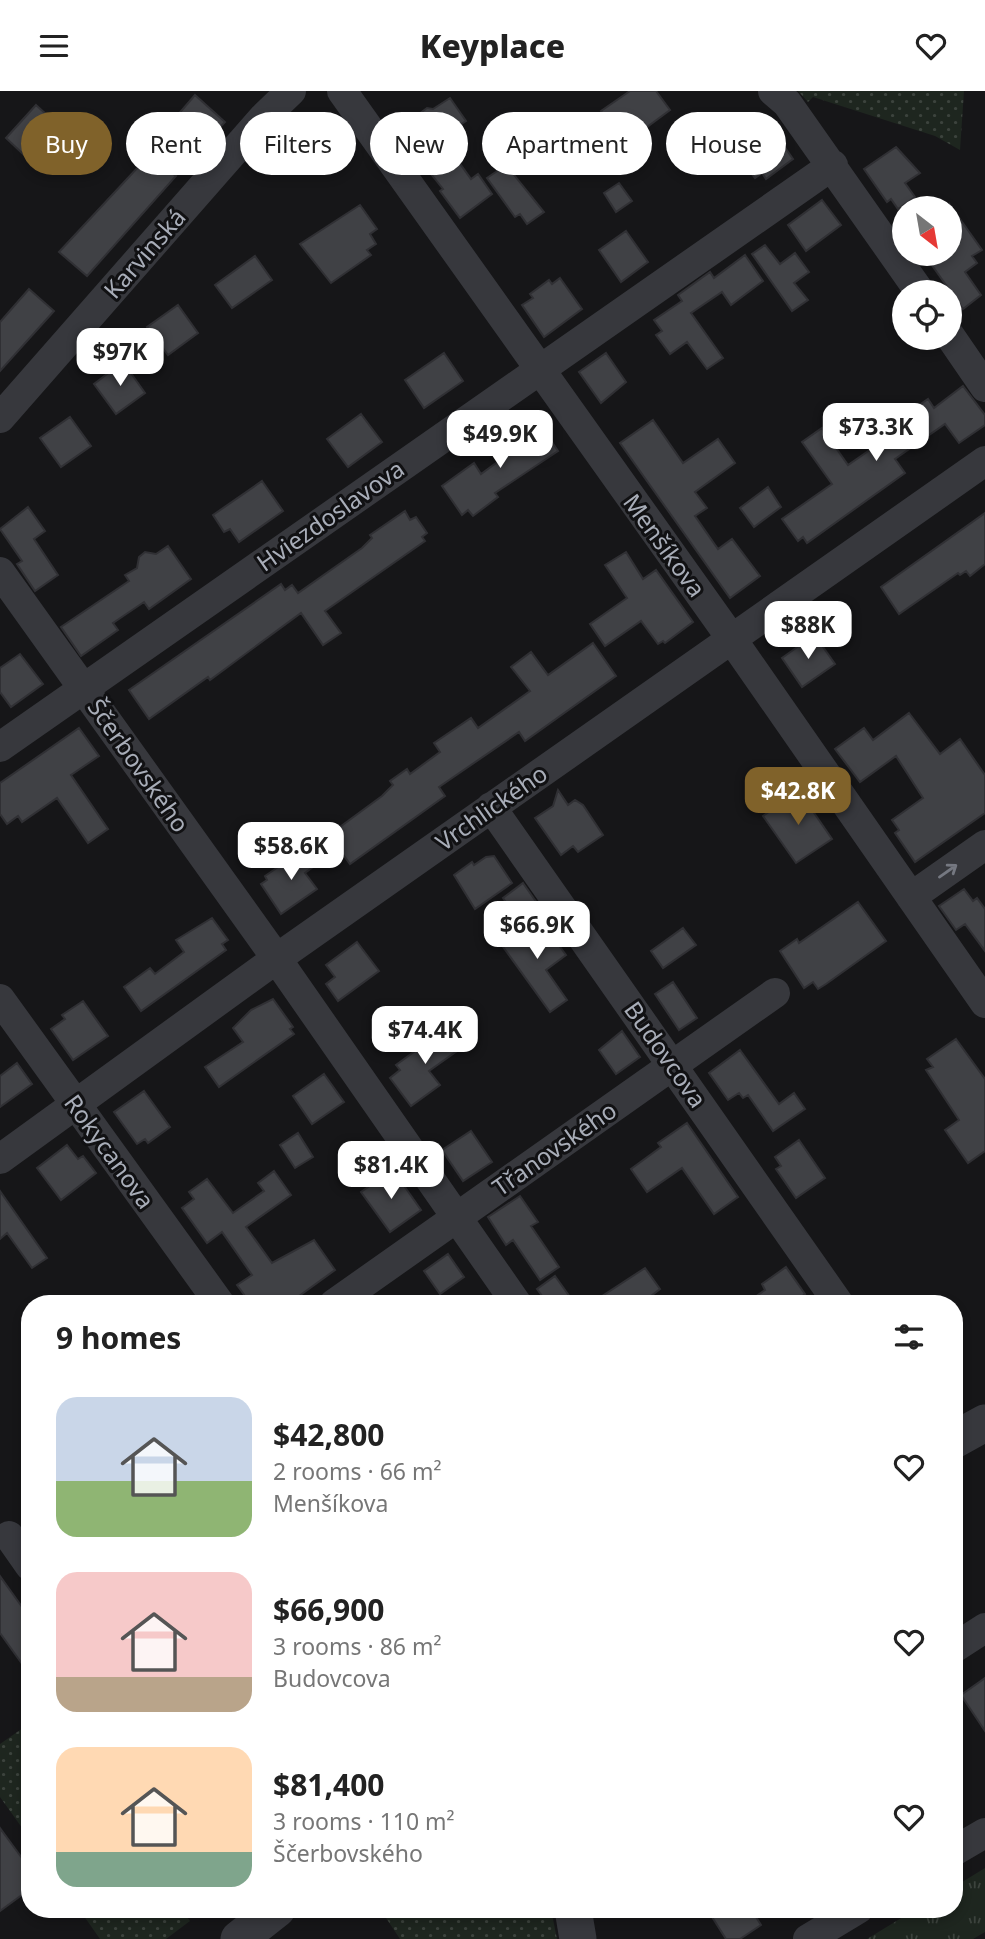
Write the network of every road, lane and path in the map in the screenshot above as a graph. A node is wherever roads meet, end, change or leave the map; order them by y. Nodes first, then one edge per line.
1 (291, 91) edge
2 (342, 91) edge
3 (773, 91) edge
4 (833, 165) junction
5 (912, 280) edge
6 (960, 350) edge
7 (540, 369) junction
8 (985, 387) edge
9 (0, 418) edge
10 (985, 461) edge
11 (0, 572) edge
12 (731, 638) junction
13 (84, 687) junction
14 (0, 747) edge
15 (491, 807) junction
16 (985, 845) edge
17 (911, 897) junction
18 (276, 959) junction
19 (775, 993) dead end
20 (0, 999) edge
21 (985, 1003) edge
22 (674, 1064) junction
23 (77, 1105) junction
24 (0, 1159) edge
25 (456, 1217) junction
26 (214, 1295) edge
27 (347, 1295) edge
28 (511, 1295) edge
29 (833, 1295) edge
30 (985, 1423) edge
31 (963, 1435) edge
32 (985, 1629) edge
33 (963, 1642) edge
34 (985, 1833) edge
35 (963, 1846) edge
36 (264, 1918) edge
37 (575, 1918) edge
38 (843, 1918) edge
39 (239, 1939) edge
40 (579, 1939) edge
41 (808, 1939) edge

1 - 9 street, Karvinská
2 - 7 street, Menšíkova
3 - 4 street
4 - 5 street
4 - 7 street, Hviezdoslavova
6 - 8 street
7 - 12 street, Menšíkova
7 - 13 street, Hviezdoslavova
10 - 12 street, Vrchlického
11 - 13 street, Ščerbovského
12 - 15 street, Vrchlického
12 - 17 street, Menšíkova
13 - 14 street, Hviezdoslavova
13 - 18 street, Ščerbovského
15 - 18 street, Vrchlického
15 - 22 street, Budovcova
17 -> 16 street
17 - 21 street, Menšíkova
18 - 23 street, Vrchlického
18 - 25 street, Ščerbovského
19 - 22 street, Třanovského
20 - 23 street, Rokycanova
22 - 25 street, Třanovského
22 - 29 street, Budovcova
23 - 24 street, Vrchlického
23 - 26 street, Rokycanova
25 - 27 street, Třanovského
25 - 28 street, Ščerbovského
30 - 31 street
32 - 33 street
34 - 35 street
36 - 39 street
37 - 40 street
38 - 41 street

